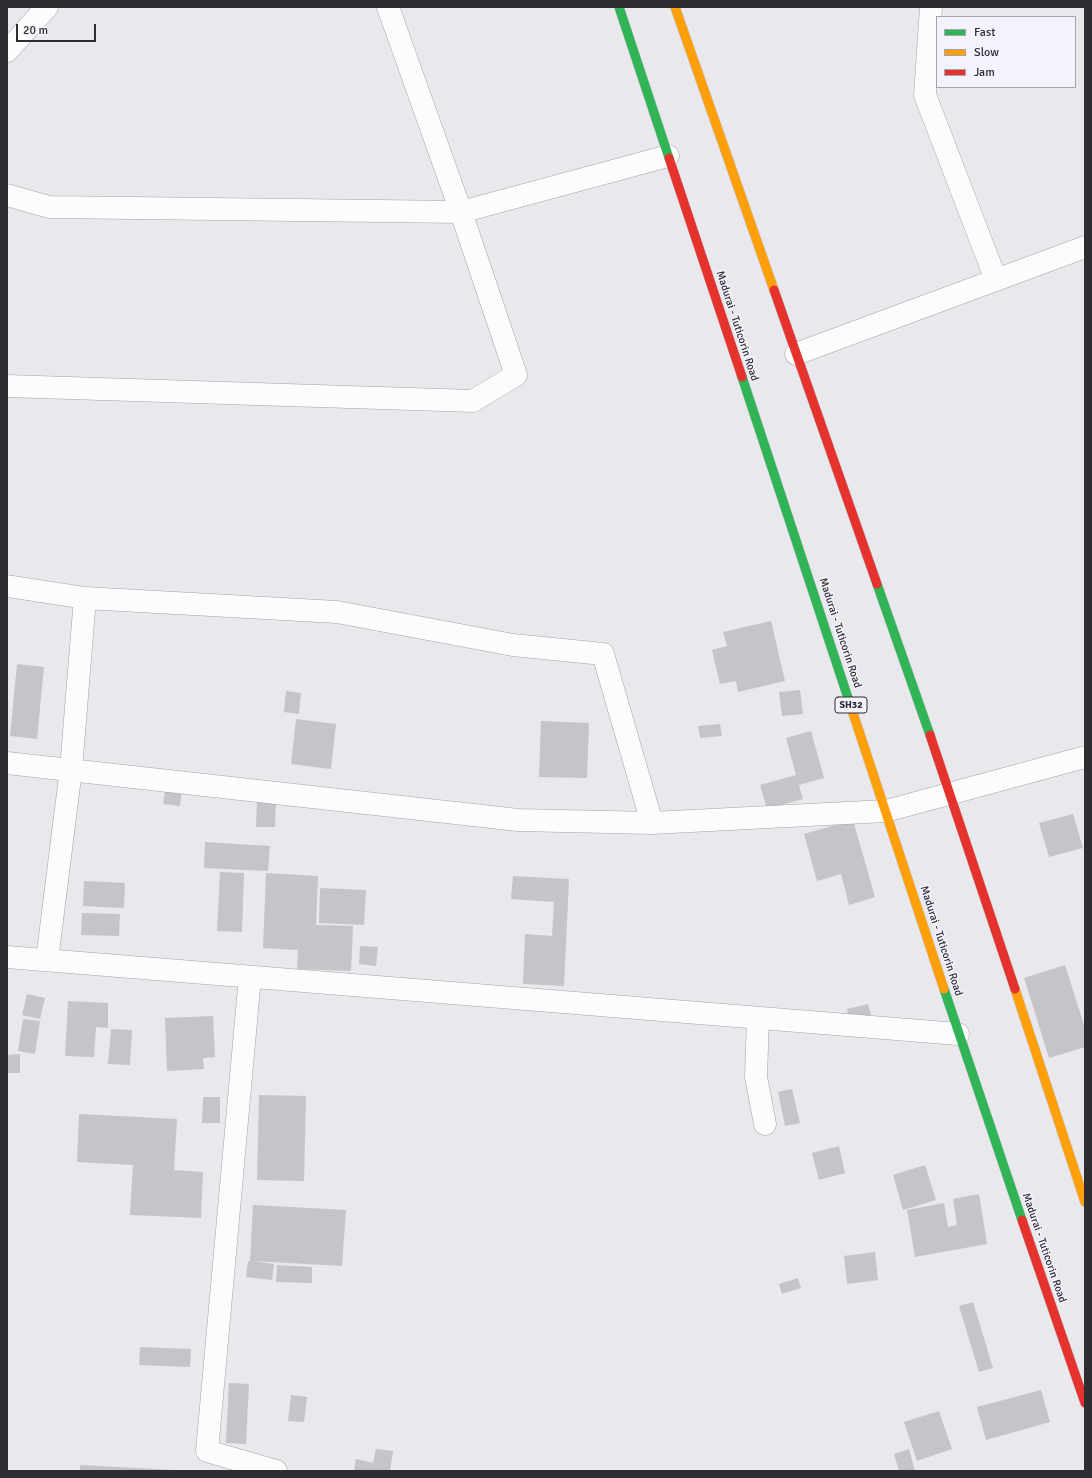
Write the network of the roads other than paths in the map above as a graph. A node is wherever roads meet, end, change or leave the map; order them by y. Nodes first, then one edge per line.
1 (47, 7) edge
2 (388, 7) edge
3 (619, 7) edge
4 (675, 7) edge
5 (931, 7) edge
6 (7, 51) edge
7 (668, 156) junction
8 (7, 195) edge
9 (461, 212) junction
10 (1085, 247) edge
11 (996, 280) junction
12 (796, 354) junction
13 (7, 386) edge
14 (7, 586) edge
15 (85, 598) junction
16 (1085, 757) edge
17 (7, 763) edge
18 (71, 769) junction
19 (950, 793) junction
20 (886, 811) junction
21 (652, 823) junction
22 (7, 957) edge
23 (47, 960) junction
24 (250, 977) junction
25 (758, 1018) junction
26 (958, 1034) junction
27 (765, 1124) dead end
28 (1085, 1202) edge
29 (1085, 1403) edge
30 (276, 1471) edge

1 - 6 street
2 - 9 street
3 - 7 main road, Madurai - Tuticorin Road / SH32
4 - 12 main road
5 - 11 street
7 - 9 street
7 - 20 main road, Madurai - Tuticorin Road / SH32
8 - 9 street
9 - 13 street
10 - 11 street
11 - 12 street
12 - 19 main road
14 - 15 street
15 - 18 street
15 - 21 street
16 - 19 street
17 - 18 street
18 - 21 street
18 - 23 street
19 - 20 street
19 - 28 main road
20 - 21 street
20 - 26 main road, Madurai - Tuticorin Road / SH32
22 - 23 street
23 - 24 street
24 - 25 street
24 - 30 street
25 - 26 street
25 - 27 street
26 - 29 main road, Madurai - Tuticorin Road / SH32

